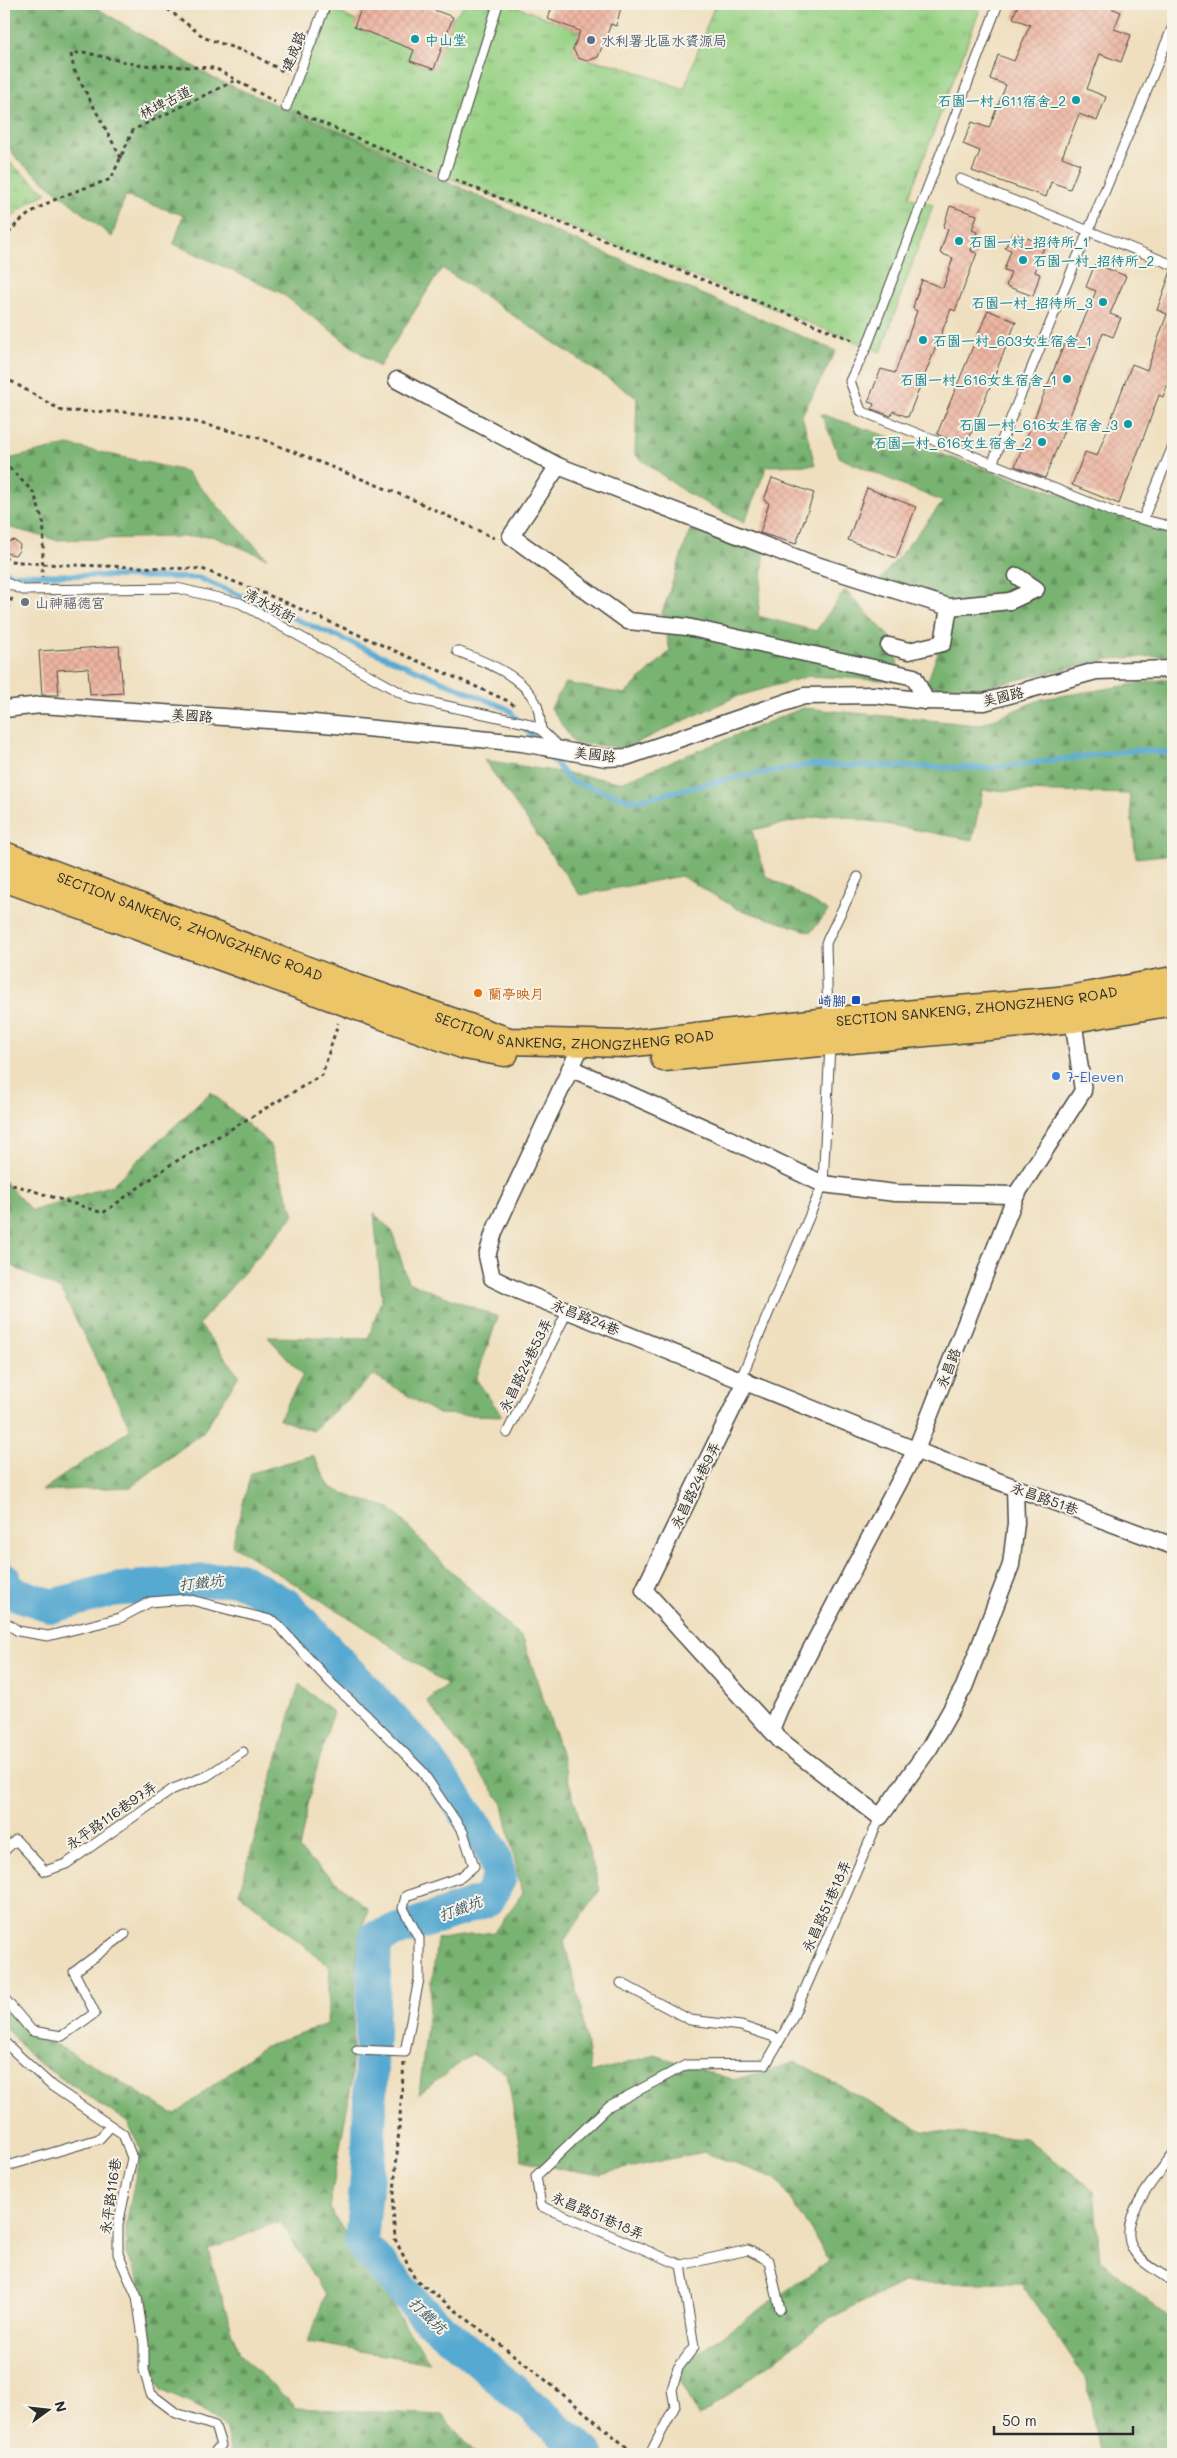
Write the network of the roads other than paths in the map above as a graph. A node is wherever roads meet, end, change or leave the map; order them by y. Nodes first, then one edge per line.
1 (326, 4) edge
2 (498, 4) edge
3 (998, 4) edge
4 (1173, 26) edge
5 (286, 107) road end
6 (444, 176) road end
7 (960, 179) dead end
8 (1090, 230) junction
9 (1173, 265) edge
10 (397, 380) dead end
11 (1173, 446) edge
12 (992, 464) junction
13 (558, 466) junction
14 (1143, 519) junction
15 (1173, 527) edge
16 (1017, 576) dead end
17 (4, 582) edge
18 (949, 607) junction
19 (889, 646) dead end
20 (457, 651) dead end
21 (1173, 669) edge
22 (926, 701) junction
23 (4, 709) edge
24 (541, 730) junction
25 (555, 748) junction
26 (4, 855) edge
27 (858, 877) dead end
28 (4, 878) edge
29 (1173, 980) edge
30 (1173, 1002) edge
31 (1071, 1009) junction
32 (829, 1032) junction
33 (575, 1057) junction
34 (823, 1184) junction
35 (1016, 1195) junction
36 (568, 1310) junction
37 (744, 1380) junction
38 (507, 1433) dead end
39 (916, 1450) junction
40 (1015, 1488) junction
41 (1173, 1546) edge
42 (4, 1621) edge
43 (771, 1730) junction
44 (243, 1752) dead end
45 (880, 1817) junction
46 (4, 1851) edge
47 (125, 1934) dead end
48 (621, 1982) dead end
49 (4, 1998) edge
50 (780, 2039) junction
51 (4, 2042) edge
52 (356, 2050) dead end
53 (111, 2126) junction
54 (1173, 2154) edge
55 (4, 2167) edge
56 (681, 2265) junction
57 (1173, 2282) edge
58 (780, 2309) dead end
59 (213, 2454) edge
60 (650, 2454) edge

1 - 5 lane, 建成路
2 - 6 lane
3 - 12 lane
4 - 8 lane
7 - 8 lane
8 - 9 lane
8 - 12 lane
10 - 13 street
11 - 14 lane
12 - 14 lane
13 - 18 street
13 - 22 street
14 - 15 lane
16 - 18 street
17 - 24 lane, 清水坑街
18 - 19 street
20 - 24 lane
21 - 22 street, 美國路
22 - 25 street, 美國路
23 - 25 street, 美國路
24 - 25 lane
26 - 33 main road, SECTION SANKENG, ZHONGZHENG ROAD
27 - 32 lane
28 - 33 main road, SECTION SANKENG, ZHONGZHENG ROAD
29 - 31 main road, SECTION SANKENG, ZHONGZHENG ROAD
30 - 31 main road, SECTION SANKENG, ZHONGZHENG ROAD
31 - 32 main road, SECTION SANKENG, ZHONGZHENG ROAD
31 - 35 street, 永昌路
32 - 33 main road, SECTION SANKENG, ZHONGZHENG ROAD
32 - 34 lane
33 - 34 street
33 - 36 street, 永昌路24巷
34 - 35 street
34 - 37 lane
35 - 39 street, 永昌路
36 - 37 street, 永昌路24巷
36 - 38 lane, 永昌路24巷53弄
37 - 39 street, 永昌路24巷
37 - 43 street, 永昌路24巷9弄
39 - 40 street, 永昌路51巷
39 - 43 street, 永昌路
40 - 41 street, 永昌路51巷
40 - 45 street
42 - 52 lane
43 - 45 street
44 - 46 lane, 永平路116巷97弄
45 - 50 lane, 永昌路51巷18弄
47 - 49 lane
48 - 50 lane
50 - 56 lane, 永昌路51巷18弄
51 - 53 lane, 永平路116巷
53 - 55 lane
53 - 59 lane, 永平路116巷
54 - 57 lane
56 - 58 lane
56 - 60 lane

